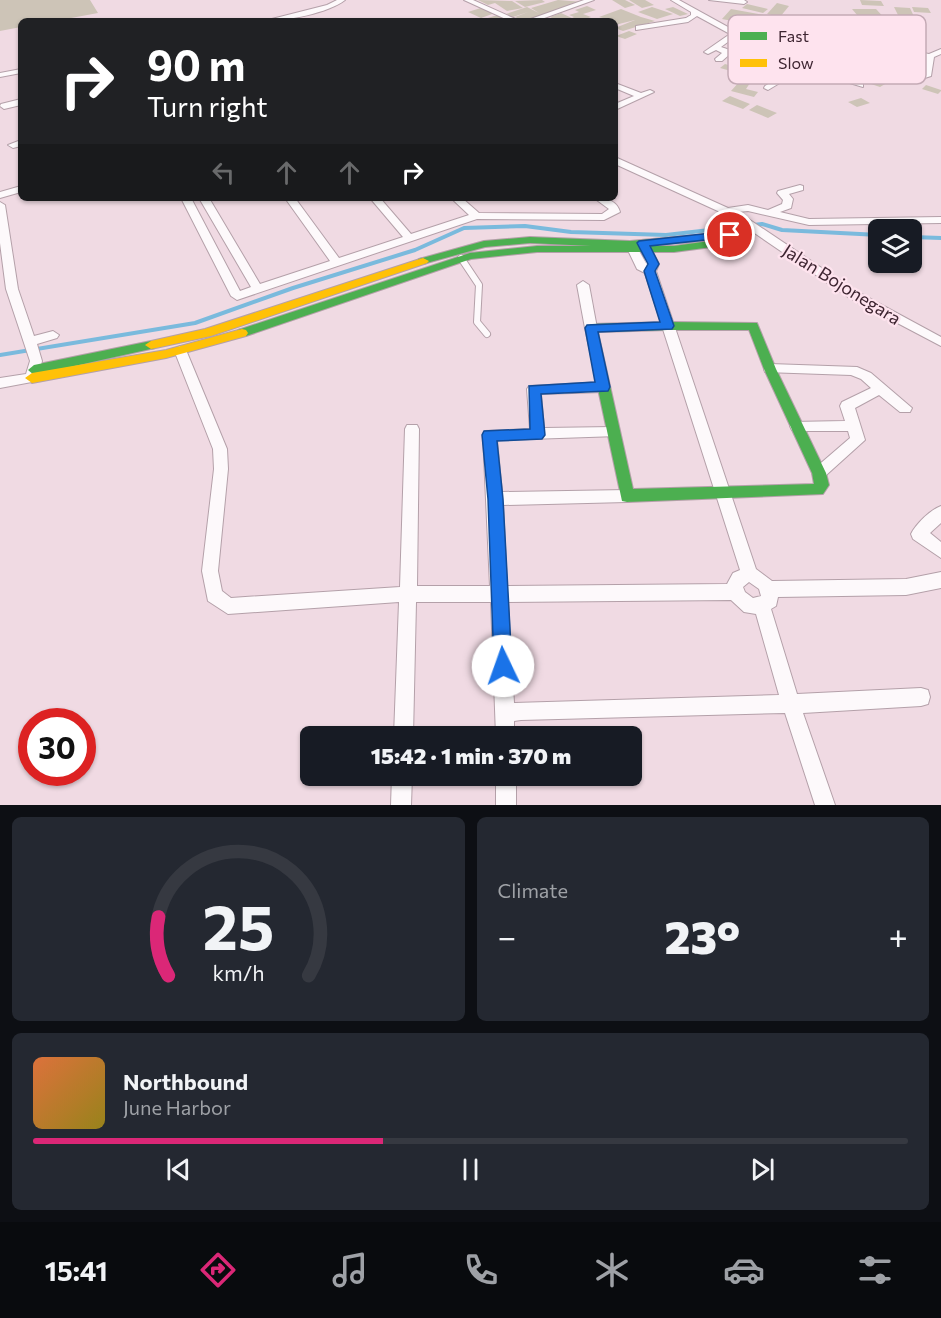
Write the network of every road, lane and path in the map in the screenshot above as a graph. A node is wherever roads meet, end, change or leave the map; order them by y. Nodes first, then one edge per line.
1 (342, 0) edge
2 (467, 0) edge
3 (591, 0) edge
4 (674, 0) edge
5 (712, 0) edge
6 (353, 2) dead end
7 (744, 2) dead end
8 (694, 12) junction
9 (281, 18) edge
10 (304, 18) edge
11 (509, 18) edge
12 (538, 18) edge
13 (639, 28) dead end
14 (728, 30) edge
15 (728, 39) edge
16 (941, 51) edge
17 (926, 55) edge
18 (930, 56) junction
19 (719, 59) dead end
20 (930, 72) junction
21 (18, 74) edge
22 (941, 74) edge
23 (926, 75) edge
24 (0, 77) edge
25 (775, 84) edge
26 (857, 84) edge
27 (860, 85) dead end
28 (618, 86) edge
29 (768, 88) dead end
30 (18, 103) edge
31 (618, 105) edge
32 (4, 106) dead end
33 (618, 161) edge
34 (18, 181) edge
35 (0, 185) edge
36 (800, 188) dead end
37 (18, 190) edge
38 (0, 195) edge
39 (188, 201) edge
40 (206, 201) edge
41 (292, 201) edge
42 (378, 201) edge
43 (459, 201) edge
44 (604, 201) edge
45 (0, 205) edge
46 (731, 213) junction
47 (768, 213) junction
48 (476, 216) junction
49 (941, 220) edge
50 (410, 239) junction
51 (638, 247) junction
52 (485, 248) junction
53 (461, 258) junction
54 (337, 263) junction
55 (583, 285) dead end
56 (6, 290) edge
57 (258, 290) junction
58 (668, 326) junction
59 (591, 328) junction
60 (487, 334) dead end
61 (53, 335) dead end
62 (941, 342) edge
63 (171, 349) junction
64 (33, 360) junction
65 (770, 369) junction
66 (0, 383) edge
67 (603, 387) junction
68 (880, 389) junction
69 (905, 408) dead end
70 (796, 426) junction
71 (852, 426) junction
72 (412, 429) dead end
73 (613, 432) junction
74 (537, 435) junction
75 (819, 473) junction
76 (722, 494) junction
77 (627, 496) junction
78 (495, 499) junction
79 (940, 515) edge
80 (941, 551) edge
81 (749, 574) junction
82 (941, 580) edge
83 (769, 589) junction
84 (736, 592) junction
85 (408, 594) junction
86 (499, 594) junction
87 (762, 606) junction
88 (921, 698) dead end
89 (790, 704) junction
90 (505, 713) junction
91 (404, 726) edge
92 (506, 726) edge
93 (402, 786) edge
94 (506, 786) edge
95 (401, 805) edge
96 (506, 805) edge
97 (825, 805) edge

1 - 9 street
2 - 11 street
3 - 12 street
4 - 8 street
5 - 7 street
6 - 10 street
8 - 13 street
8 - 14 street
15 - 19 street
16 - 18 street
17 - 18 street
18 - 20 street
20 - 22 street
20 - 23 street
21 - 24 street
25 - 29 street
26 - 27 street
28 - 31 street
30 - 32 street
33 - 46 street, Jalan Bojonegara
34 - 35 street
36 - 47 street
37 - 38 street
39 - 57 street
40 - 57 street
41 - 54 street
42 - 50 street
43 - 48 street
44 - 48 street
45 - 56 street
46 - 47 street
46 - 62 street, Jalan Bojonegara
47 - 49 street
48 - 50 street
50 - 54 street
51 - 51 street
51 - 52 street
51 - 58 street
52 - 53 street
52 - 63 street
53 - 60 lane
53 - 63 street
54 - 57 street
55 - 59 street
56 - 64 street
58 - 59 street
58 - 65 street
58 - 76 street
59 - 67 street
61 - 64 street
63 - 64 street
63 - 85 street
64 - 66 street
65 - 68 street
65 - 70 street
67 - 73 street
67 - 74 street
68 - 69 street
68 - 71 street
70 - 71 street
70 - 75 street
71 - 75 street
72 - 85 street
73 - 74 street
73 - 77 street
74 - 78 street
75 - 76 street
76 - 77 street
76 - 81 street
77 - 78 street
78 - 86 street
79 - 80 street
81 - 83 street
81 - 84 street
82 - 83 street
83 - 87 street
84 - 86 street
84 - 87 street
85 - 86 street
85 - 91 street
86 - 90 street
87 - 89 street
88 - 89 street
89 - 90 street
89 - 97 street
90 - 92 street
93 - 95 street
94 - 96 street

